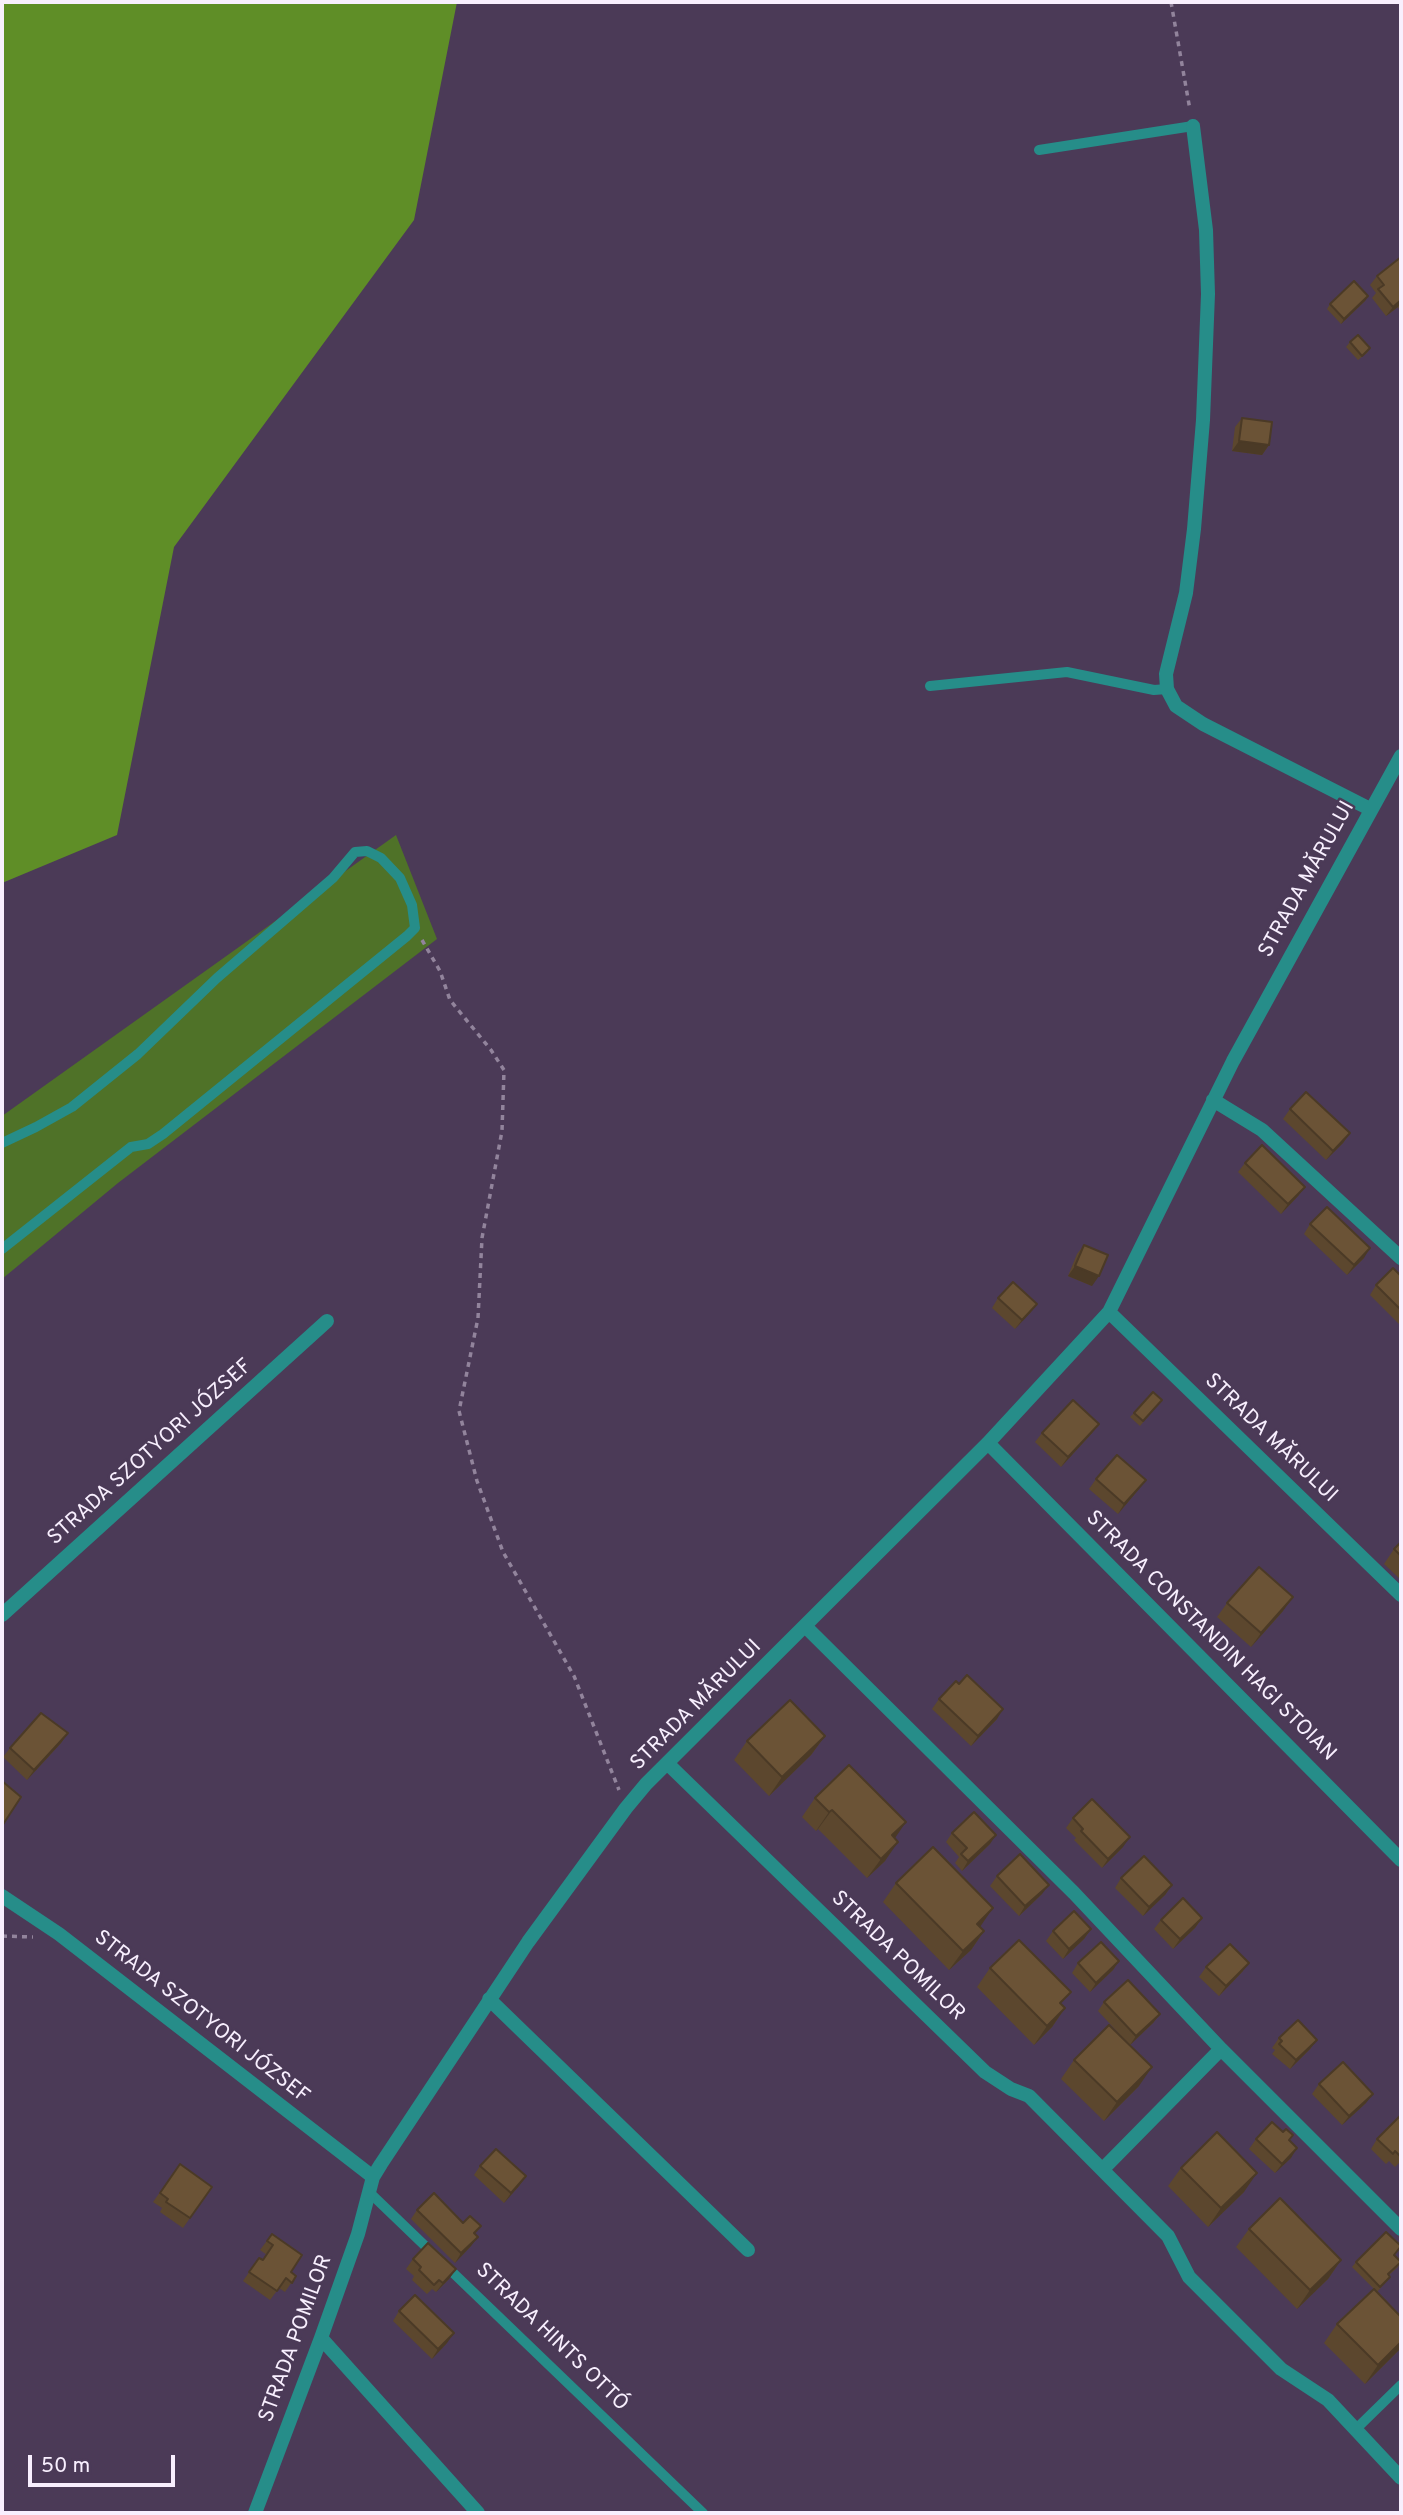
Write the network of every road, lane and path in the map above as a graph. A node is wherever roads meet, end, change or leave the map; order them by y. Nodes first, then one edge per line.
1 (1171, 2) edge
2 (1193, 126) junction
3 (1039, 150) dead end
4 (930, 686) dead end
5 (1167, 689) junction
6 (1401, 756) edge
7 (1370, 809) junction
8 (415, 928) junction
9 (1213, 1100) junction
10 (2, 1143) edge
11 (2, 1249) edge
12 (1401, 1258) edge
13 (1109, 1312) junction
14 (327, 1321) dead end
15 (988, 1443) junction
16 (1401, 1595) edge
17 (2, 1615) edge
18 (806, 1627) junction
19 (668, 1764) junction
20 (626, 1808) junction
21 (1401, 1860) edge
22 (2, 1896) edge
23 (489, 1999) junction
24 (1221, 2049) junction
25 (1103, 2169) junction
26 (373, 2177) junction
27 (369, 2192) junction
28 (1401, 2229) edge
29 (748, 2250) dead end
30 (321, 2338) junction
31 (1401, 2385) edge
32 (1356, 2429) junction
33 (1401, 2478) edge
34 (255, 2513) edge
35 (478, 2513) edge
36 (703, 2513) edge

1 - 2 path
2 - 3 lane
2 - 5 street
4 - 5 lane
5 - 7 street
6 - 7 street, STRADA MĂRULUI
7 - 9 street, STRADA MĂRULUI
8 - 10 lane
8 - 11 lane
8 - 20 path
9 - 12 street
9 - 13 street, STRADA MĂRULUI
13 - 15 street, STRADA MĂRULUI
13 - 16 street, STRADA MĂRULUI
14 - 17 street, STRADA SZOTYORI JÓZSEF
15 - 18 street, STRADA MĂRULUI
15 - 21 street, STRADA CONSTANDIN HAGI STOIAN
18 - 19 street, STRADA MĂRULUI
18 - 24 street
19 - 20 street, STRADA MĂRULUI
19 - 25 street, STRADA POMILOR
20 - 23 street, STRADA MĂRULUI
22 - 26 street, STRADA SZOTYORI JÓZSEF
23 - 26 street, STRADA MĂRULUI
23 - 29 street
24 - 25 street
24 - 28 street
25 - 32 street, STRADA POMILOR
26 - 27 street, STRADA POMILOR
27 - 30 street, STRADA POMILOR
27 - 36 lane, STRADA HINTS OTTÓ
30 - 34 street, STRADA POMILOR
30 - 35 street
31 - 32 lane
32 - 33 street, STRADA POMILOR

